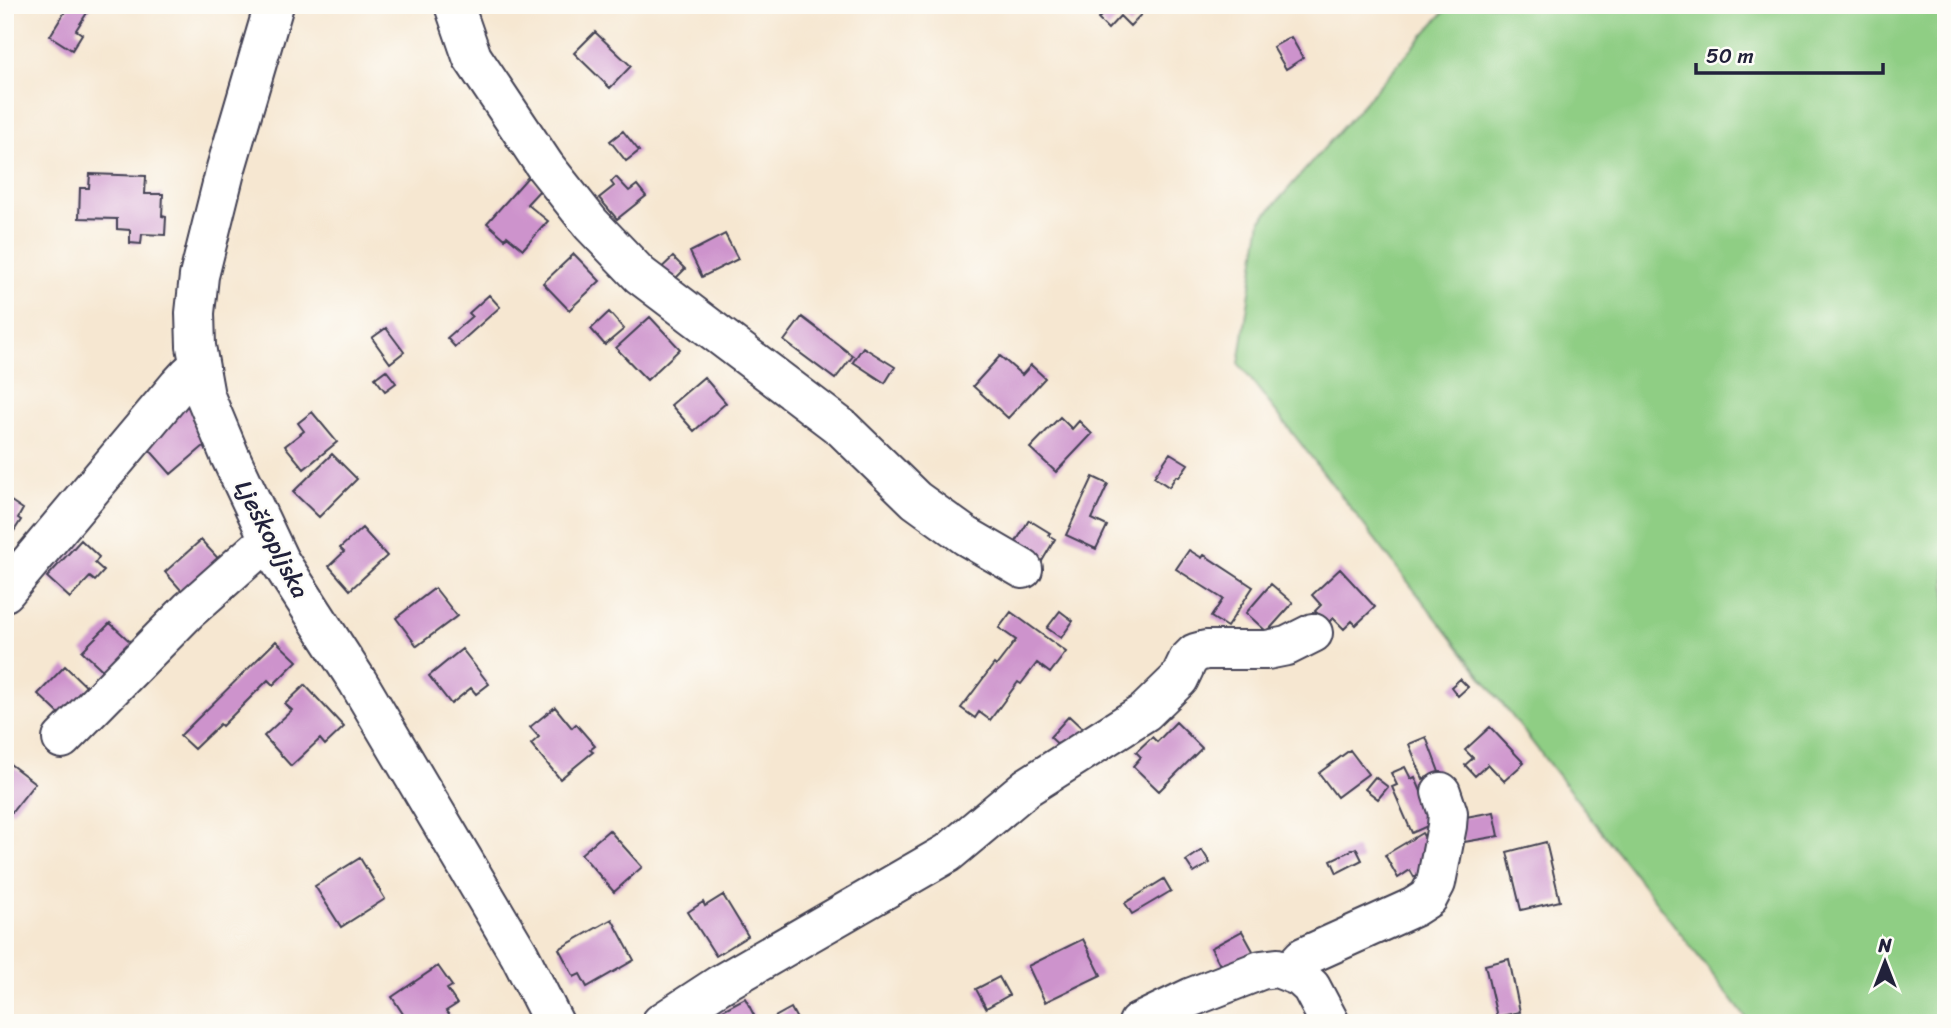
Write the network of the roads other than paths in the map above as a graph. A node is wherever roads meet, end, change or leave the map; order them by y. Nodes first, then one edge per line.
1 (274, 5) edge
2 (454, 5) edge
3 (199, 370) junction
4 (270, 543) junction
5 (1023, 569) dead end
6 (5, 592) edge
7 (1313, 634) dead end
8 (62, 739) dead end
9 (1441, 792) dead end
10 (1290, 971) junction
11 (554, 1023) edge
12 (662, 1023) edge
13 (1138, 1023) edge
14 (1330, 1023) edge

1 - 3 street, Lješkopljska
2 - 5 street
3 - 4 street, Lješkopljska
3 - 6 street
4 - 8 street
4 - 11 street, Lješkopljska
7 - 12 street
9 - 10 street
10 - 13 street
10 - 14 street

